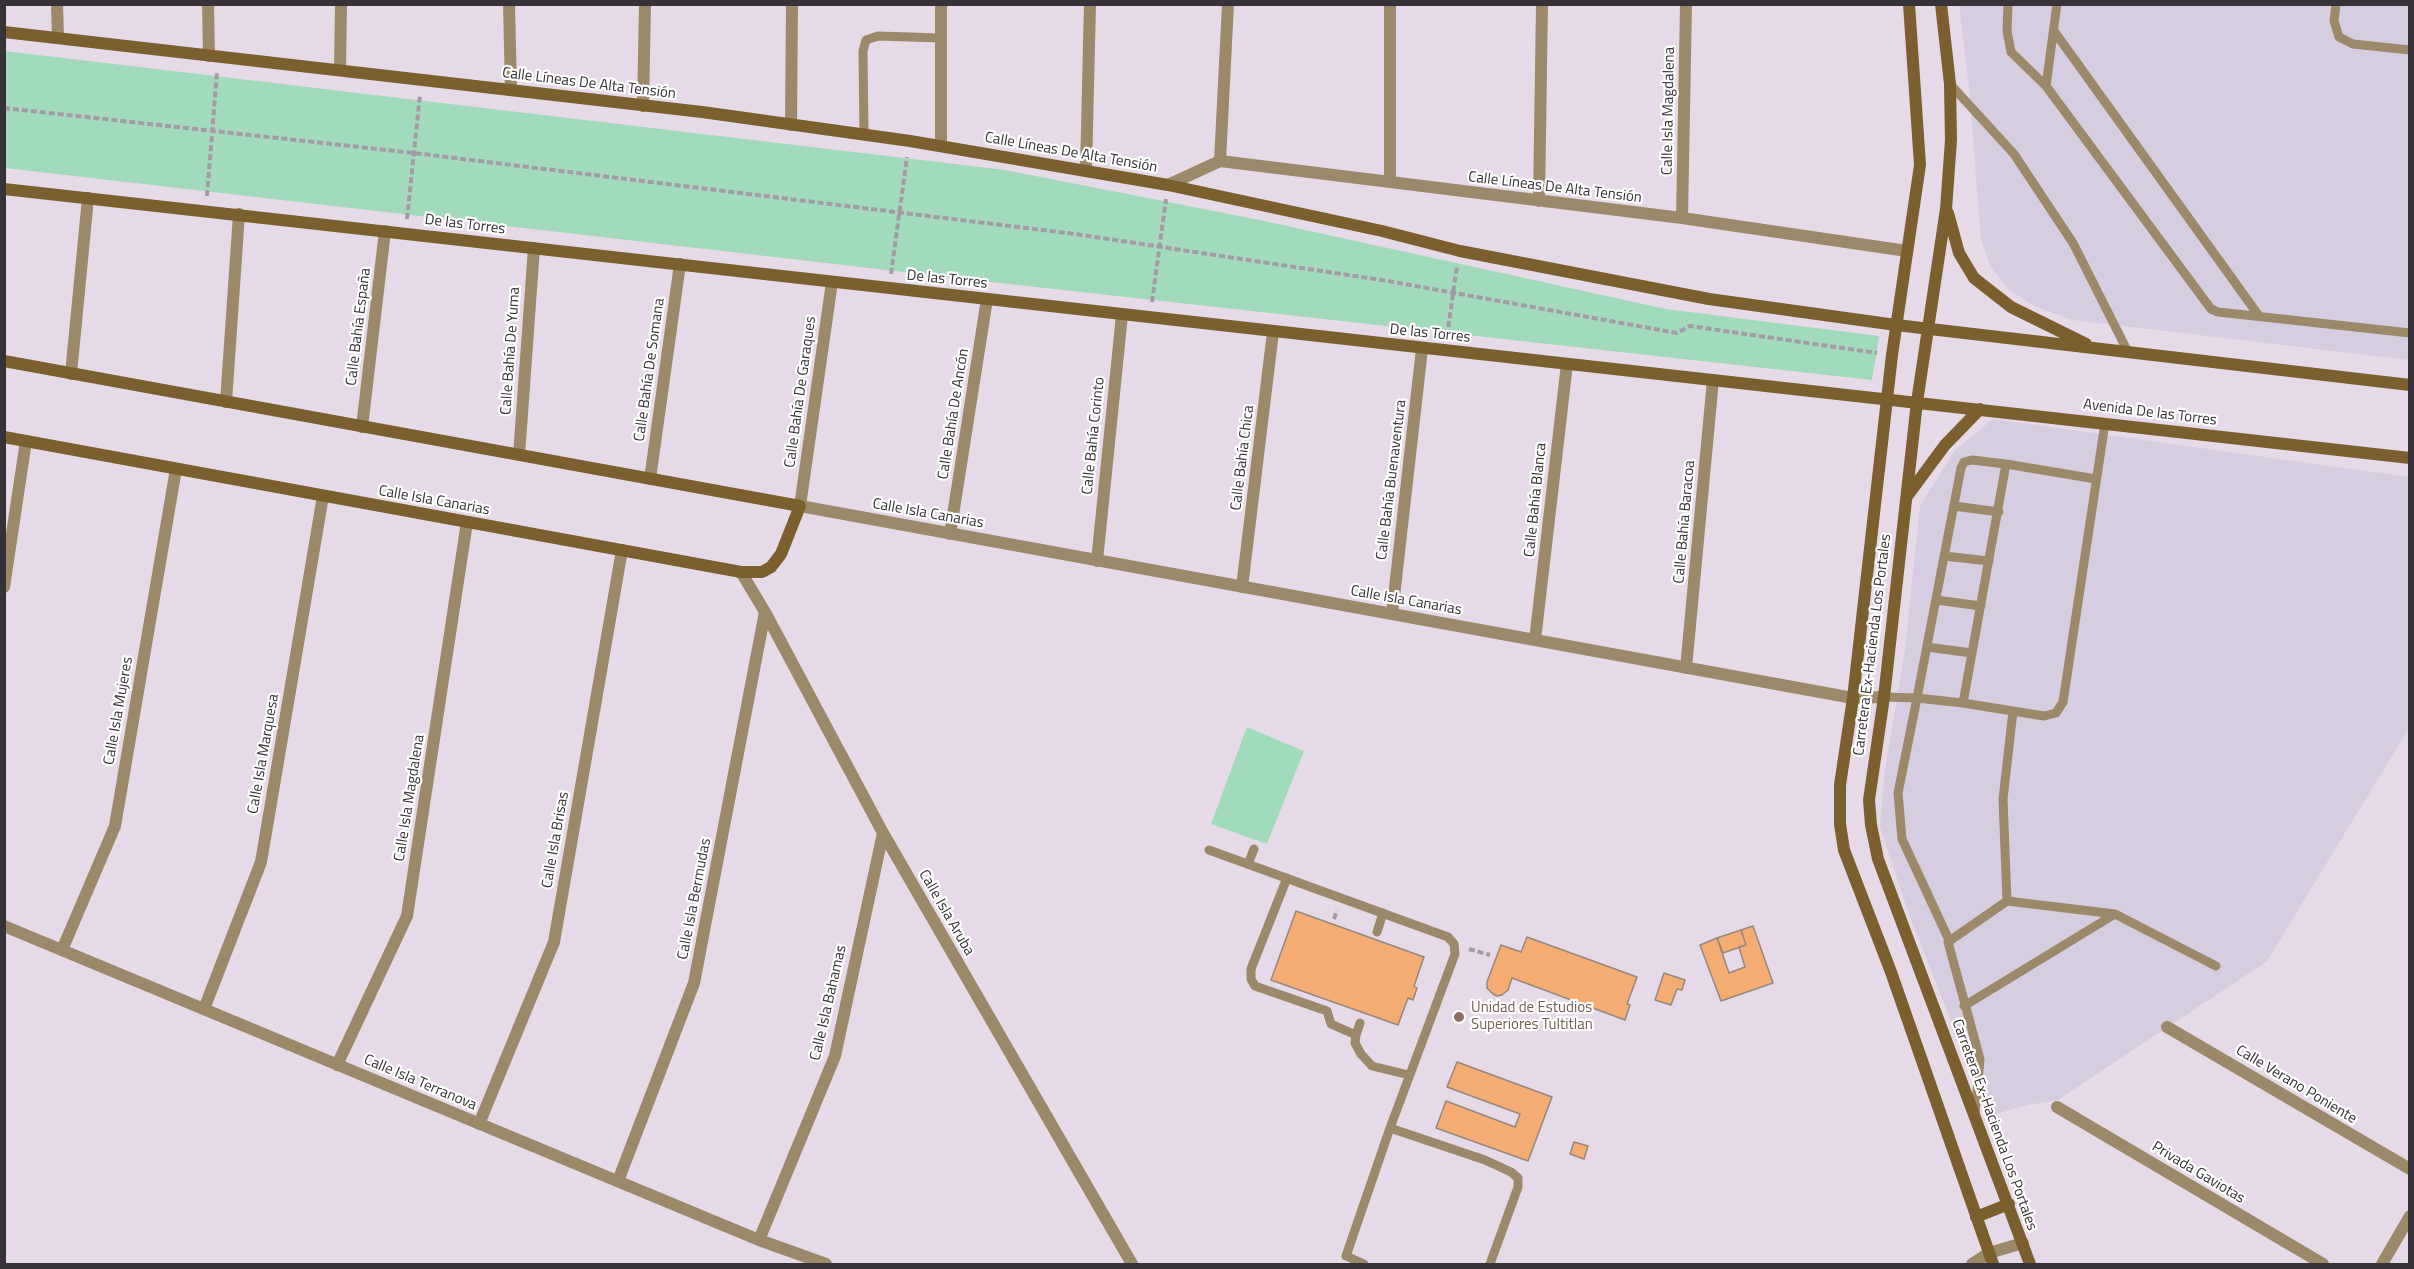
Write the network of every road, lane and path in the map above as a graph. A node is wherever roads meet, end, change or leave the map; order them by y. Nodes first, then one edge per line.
1 (57, 4) edge
2 (208, 4) edge
3 (341, 4) edge
4 (509, 4) edge
5 (645, 4) edge
6 (792, 4) edge
7 (941, 4) edge
8 (1090, 4) edge
9 (1228, 4) edge
10 (1390, 4) edge
11 (1542, 4) edge
12 (1686, 4) edge
13 (1909, 4) edge
14 (1941, 4) edge
15 (2008, 4) edge
16 (2057, 4) edge
17 (2336, 4) edge
18 (2054, 31) junction
19 (4, 32) edge
20 (58, 38) junction
21 (941, 38) junction
22 (2409, 50) edge
23 (213, 56) junction
24 (340, 70) junction
25 (421, 80) junction
26 (1950, 84) junction
27 (2046, 86) junction
28 (511, 90) junction
29 (643, 106) junction
30 (4, 108) edge
31 (790, 125) junction
32 (213, 131) junction
33 (864, 135) junction
34 (910, 141) junction
35 (940, 146) junction
36 (414, 153) junction
37 (1220, 161) junction
38 (1086, 170) junction
39 (1390, 182) junction
40 (1168, 185) junction
41 (4, 189) edge
42 (88, 198) junction
43 (1539, 201) junction
44 (1946, 209) junction
45 (206, 211) junction
46 (899, 212) junction
47 (239, 214) junction
48 (1682, 218) junction
49 (385, 231) junction
50 (405, 233) junction
51 (1160, 247) junction
52 (534, 248) junction
53 (1460, 251) junction
54 (1907, 251) junction
55 (680, 264) junction
56 (832, 282) junction
57 (889, 289) junction
58 (1453, 292) junction
59 (987, 299) junction
60 (1122, 315) junction
61 (2259, 316) junction
62 (1150, 318) junction
63 (1896, 325) junction
64 (1927, 329) junction
65 (1274, 332) junction
66 (2409, 333) edge
67 (1422, 348) junction
68 (2096, 348) junction
69 (1444, 351) junction
70 (2128, 352) junction
71 (1892, 355) junction
72 (4, 362) edge
73 (1567, 364) junction
74 (71, 374) junction
75 (1713, 380) junction
76 (2409, 385) edge
77 (1887, 399) junction
78 (226, 402) junction
79 (1917, 402) junction
80 (1980, 409) junction
81 (2104, 423) junction
82 (362, 427) junction
83 (4, 438) edge
84 (26, 441) junction
85 (519, 455) junction
86 (2409, 458) edge
87 (2006, 464) junction
88 (176, 469) junction
89 (650, 479) junction
90 (2096, 479) junction
91 (323, 496) junction
92 (1907, 496) junction
93 (800, 506) junction
94 (1954, 506) junction
95 (1999, 512) junction
96 (467, 522) junction
97 (950, 534) junction
98 (622, 550) junction
99 (1944, 556) junction
100 (1097, 561) junction
101 (1989, 561) junction
102 (741, 572) junction
103 (4, 587) edge
104 (1242, 587) junction
105 (1936, 600) junction
106 (1981, 606) junction
107 (765, 612) junction
108 (1392, 614) junction
109 (1535, 640) junction
110 (1927, 647) junction
111 (1972, 653) junction
112 (1686, 668) junction
113 (1884, 697) junction
114 (1853, 698) junction
115 (1917, 698) junction
116 (1963, 703) junction
117 (2013, 711) junction
118 (883, 833) junction
119 (1254, 849) dead end
120 (1209, 850) dead end
121 (1248, 864) junction
122 (1287, 878) junction
123 (2007, 901) junction
124 (1383, 913) junction
125 (2115, 915) junction
126 (4, 926) edge
127 (1377, 932) dead end
128 (1949, 940) junction
129 (1454, 944) junction
130 (62, 950) junction
131 (1490, 956) dead end
132 (2216, 966) dead end
133 (1964, 1006) junction
134 (204, 1009) junction
135 (1360, 1023) dead end
136 (2168, 1027) dead end
137 (1356, 1035) junction
138 (337, 1065) junction
139 (1409, 1075) junction
140 (2057, 1107) dead end
141 (1975, 1114) junction
142 (479, 1124) junction
143 (1390, 1128) junction
144 (2409, 1169) edge
145 (618, 1181) junction
146 (2009, 1204) junction
147 (2409, 1216) edge
148 (1976, 1217) junction
149 (759, 1240) junction
150 (2022, 1243) junction
151 (1991, 1259) edge
152 (1348, 1260) edge
153 (826, 1264) edge
154 (1132, 1264) edge
155 (1364, 1264) edge
156 (1490, 1264) edge
157 (1972, 1264) edge
158 (2030, 1264) edge
159 (2323, 1264) edge
160 (2382, 1264) edge

1 - 20 street
2 - 23 street
3 - 24 street
4 - 28 street
5 - 29 street
6 - 31 street
7 - 21 street
8 - 38 street
9 - 37 street
10 - 39 street
11 - 43 street
12 - 48 street, Calle Isla Magdalena
13 - 54 main road, Carretera Ex-Hacienda Los Portales
14 - 26 main road, Carretera Ex-Hacienda Los Portales
15 - 27 lane
16 - 18 lane
17 - 22 lane
18 - 27 lane
18 - 61 lane
19 - 20 main road, Calle Líneas De Alta Tensión
20 - 23 main road, Calle Líneas De Alta Tensión
21 - 33 lane
21 - 35 street
23 - 24 main road, Calle Líneas De Alta Tensión
23 - 32 path
24 - 25 main road, Calle Líneas De Alta Tensión
25 - 28 main road, Calle Líneas De Alta Tensión
25 - 36 path
26 - 44 main road, Carretera Ex-Hacienda Los Portales
26 - 70 lane
27 - 61 lane
28 - 29 main road, Calle Líneas De Alta Tensión
29 - 31 main road, Calle Líneas De Alta Tensión
30 - 32 path
31 - 33 main road, Calle Líneas De Alta Tensión
32 - 36 path
32 - 45 path
33 - 34 main road, Calle Líneas De Alta Tensión
34 - 35 main road, Calle Líneas De Alta Tensión
34 - 46 path
35 - 38 main road, Calle Líneas De Alta Tensión
36 - 46 path
36 - 50 path
37 - 39 street, Calle Líneas De Alta Tensión
37 - 40 street, Calle Líneas De Alta Tensión
38 - 40 main road, Calle Líneas De Alta Tensión
39 - 43 street, Calle Líneas De Alta Tensión
40 - 51 path
40 - 53 main road, Calle Líneas De Alta Tensión
41 - 42 main road, De las Torres
42 - 45 main road, De las Torres
42 - 74 street
43 - 48 street, Calle Líneas De Alta Tensión
44 - 64 main road, Carretera Ex-Hacienda Los Portales
44 - 68 main road
45 - 47 main road, De las Torres
46 - 51 path
46 - 57 path
47 - 49 main road, De las Torres
47 - 78 street
48 - 54 street, Calle Líneas De Alta Tensión
49 - 50 main road, De las Torres
49 - 82 street, Calle Bahía España
50 - 52 main road, De las Torres
51 - 58 path
51 - 62 path
52 - 55 main road, De las Torres
52 - 85 street, Calle Bahía De Yuma
53 - 58 path
53 - 63 main road, Calle Líneas De Alta Tensión
54 - 63 main road, Carretera Ex-Hacienda Los Portales
55 - 56 main road, De las Torres
55 - 89 street, Calle Bahía De Somana
56 - 57 main road, De las Torres
56 - 93 street, Calle Bahía De Garaques
57 - 59 main road, De las Torres
58 - 69 path
58 - 71 path
59 - 60 main road, De las Torres
59 - 97 street, Calle Bahía De Ancón
60 - 62 main road, De las Torres
60 - 100 street, Calle Bahía Corinto
61 - 66 lane
62 - 65 main road, De las Torres
63 - 64 main road
63 - 71 main road, Carretera Ex-Hacienda Los Portales
64 - 68 main road
64 - 79 main road, Carretera Ex-Hacienda Los Portales
65 - 67 main road, De las Torres
65 - 104 street, Calle Bahía Chica
67 - 69 main road, De las Torres
67 - 108 street, Calle Bahía Buenaventura
68 - 70 main road
69 - 73 main road, De las Torres
70 - 76 main road
71 - 77 main road, Carretera Ex-Hacienda Los Portales
72 - 74 main road
73 - 75 main road, De las Torres
73 - 109 street, Calle Bahía Blanca
74 - 78 main road
75 - 77 main road, De las Torres
75 - 112 street, Calle Bahía Baracoa
77 - 79 main road, Avenida De las Torres
77 - 114 main road, Carretera Ex-Hacienda Los Portales
78 - 82 main road
79 - 80 main road, Avenida De las Torres
79 - 92 main road, Carretera Ex-Hacienda Los Portales
80 - 81 main road, Avenida De las Torres
80 - 92 main road
81 - 86 main road, Avenida De las Torres
81 - 90 lane
82 - 85 main road
83 - 84 main road, Calle Isla Canarias
84 - 88 main road, Calle Isla Canarias
84 - 103 street
85 - 89 main road
87 - 90 lane
87 - 94 lane
87 - 95 lane
88 - 91 main road, Calle Isla Canarias
88 - 130 street, Calle Isla Mujeres
89 - 93 main road
90 - 117 lane
91 - 96 main road, Calle Isla Canarias
91 - 134 street, Calle Isla Marquesa
92 - 113 main road, Carretera Ex-Hacienda Los Portales
93 - 97 street, Calle Isla Canarias
93 - 102 main road, Calle Isla Canarias
94 - 95 lane
94 - 99 lane
95 - 101 lane
96 - 98 main road, Calle Isla Canarias
96 - 138 street, Calle Isla Magdalena
97 - 100 street, Calle Isla Canarias
98 - 102 main road, Calle Isla Canarias
98 - 142 street, Calle Isla Brisas
99 - 101 lane
99 - 105 lane
100 - 104 street, Calle Isla Canarias
101 - 106 lane
102 - 107 street, Calle Isla Aruba
104 - 108 street, Calle Isla Canarias
105 - 106 lane
105 - 110 lane
106 - 111 lane
107 - 118 street, Calle Isla Aruba
107 - 145 street, Calle Isla Bermudas
108 - 109 street, Calle Isla Canarias
109 - 112 street, Calle Isla Canarias
110 - 111 lane
110 - 115 lane
111 - 116 lane
112 - 114 street, Calle Isla Canarias
113 - 114 street, Calle Isla Canarias
113 - 115 lane
113 - 141 main road, Carretera Ex-Hacienda Los Portales
114 - 148 main road, Carretera Ex-Hacienda Los Portales
115 - 116 lane
115 - 128 lane
116 - 117 lane
117 - 123 lane
118 - 149 street, Calle Isla Bahamas
118 - 154 street, Calle Isla Aruba
119 - 121 lane
120 - 121 lane
121 - 122 lane
122 - 124 lane
122 - 137 lane
123 - 125 lane
123 - 128 lane
124 - 127 lane
124 - 129 lane
125 - 132 lane
125 - 133 lane
126 - 130 street, Calle Isla Terranova
128 - 133 lane
129 - 131 path
129 - 139 lane
130 - 134 street, Calle Isla Terranova
133 - 141 lane
134 - 138 street, Calle Isla Terranova
135 - 137 lane
136 - 144 street, Calle Verano Poniente
137 - 139 lane
138 - 142 street, Calle Isla Terranova
139 - 143 lane
140 - 159 street, Privada Gaviotas
141 - 146 main road, Carretera Ex-Hacienda Los Portales
142 - 145 street, Calle Isla Terranova
143 - 152 lane
143 - 156 lane
145 - 149 street, Calle Isla Terranova
146 - 148 main road
146 - 150 main road, Carretera Ex-Hacienda Los Portales
147 - 160 street
148 - 151 main road, Carretera Ex-Hacienda Los Portales
149 - 153 street, Calle Isla Terranova
150 - 151 street
150 - 158 main road, Carretera Ex-Hacienda Los Portales
151 - 157 street
152 - 155 lane

